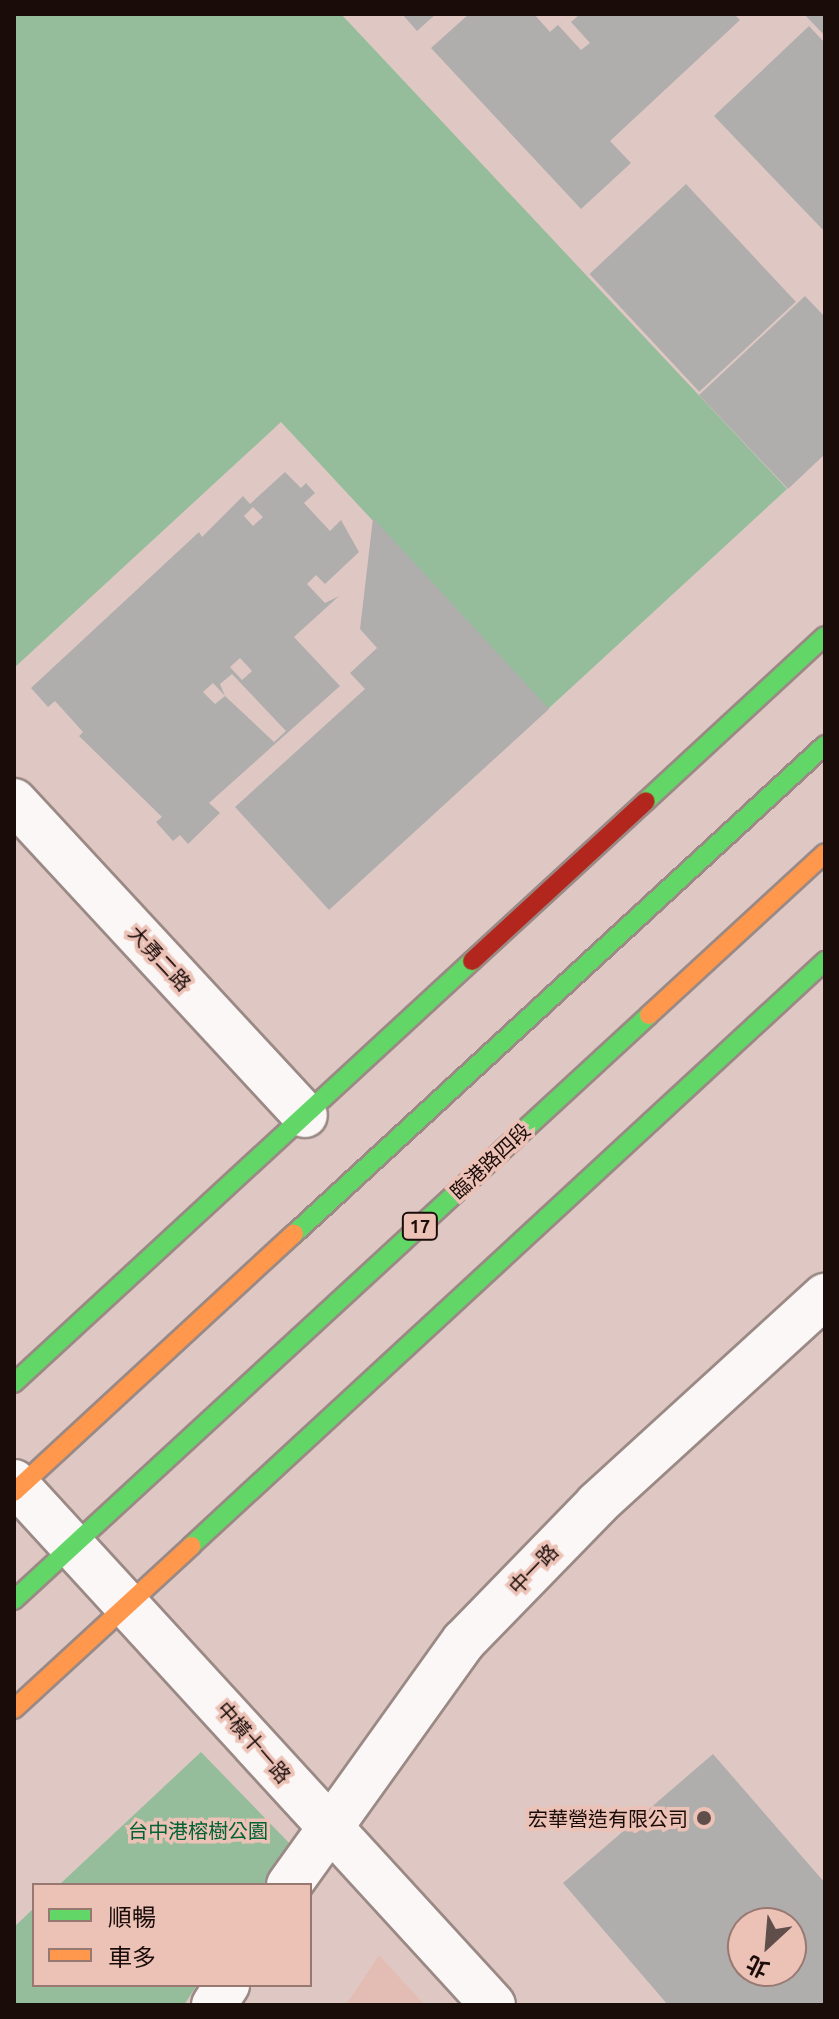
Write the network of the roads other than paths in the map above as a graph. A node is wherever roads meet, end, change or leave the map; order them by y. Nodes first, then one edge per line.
1 (825, 636) edge
2 (825, 745) edge
3 (14, 801) edge
4 (825, 853) edge
5 (825, 961) edge
6 (305, 1115) junction
7 (825, 1296) edge
8 (14, 1383) edge
9 (16, 1487) edge
10 (73, 1546) junction
11 (14, 1600) edge
12 (126, 1605) junction
13 (14, 1709) edge
14 (326, 1826) junction
15 (290, 1883) edge
16 (226, 1987) edge
17 (214, 2005) edge
18 (493, 2005) edge

1 - 6 main road
2 - 9 main road
3 - 6 street, 大勇二路
4 - 10 main road, 臨港路四段 / 17
5 - 12 main road
6 - 8 main road
7 - 14 street, 中一路
9 - 10 street, 中橫十一路
10 - 11 main road, 臨港路四段 / 17
10 - 12 street, 中橫十一路
12 - 13 main road
12 - 14 street, 中橫十一路
14 - 15 street, 中一路
14 - 18 street, 中橫十一路
16 - 17 street

